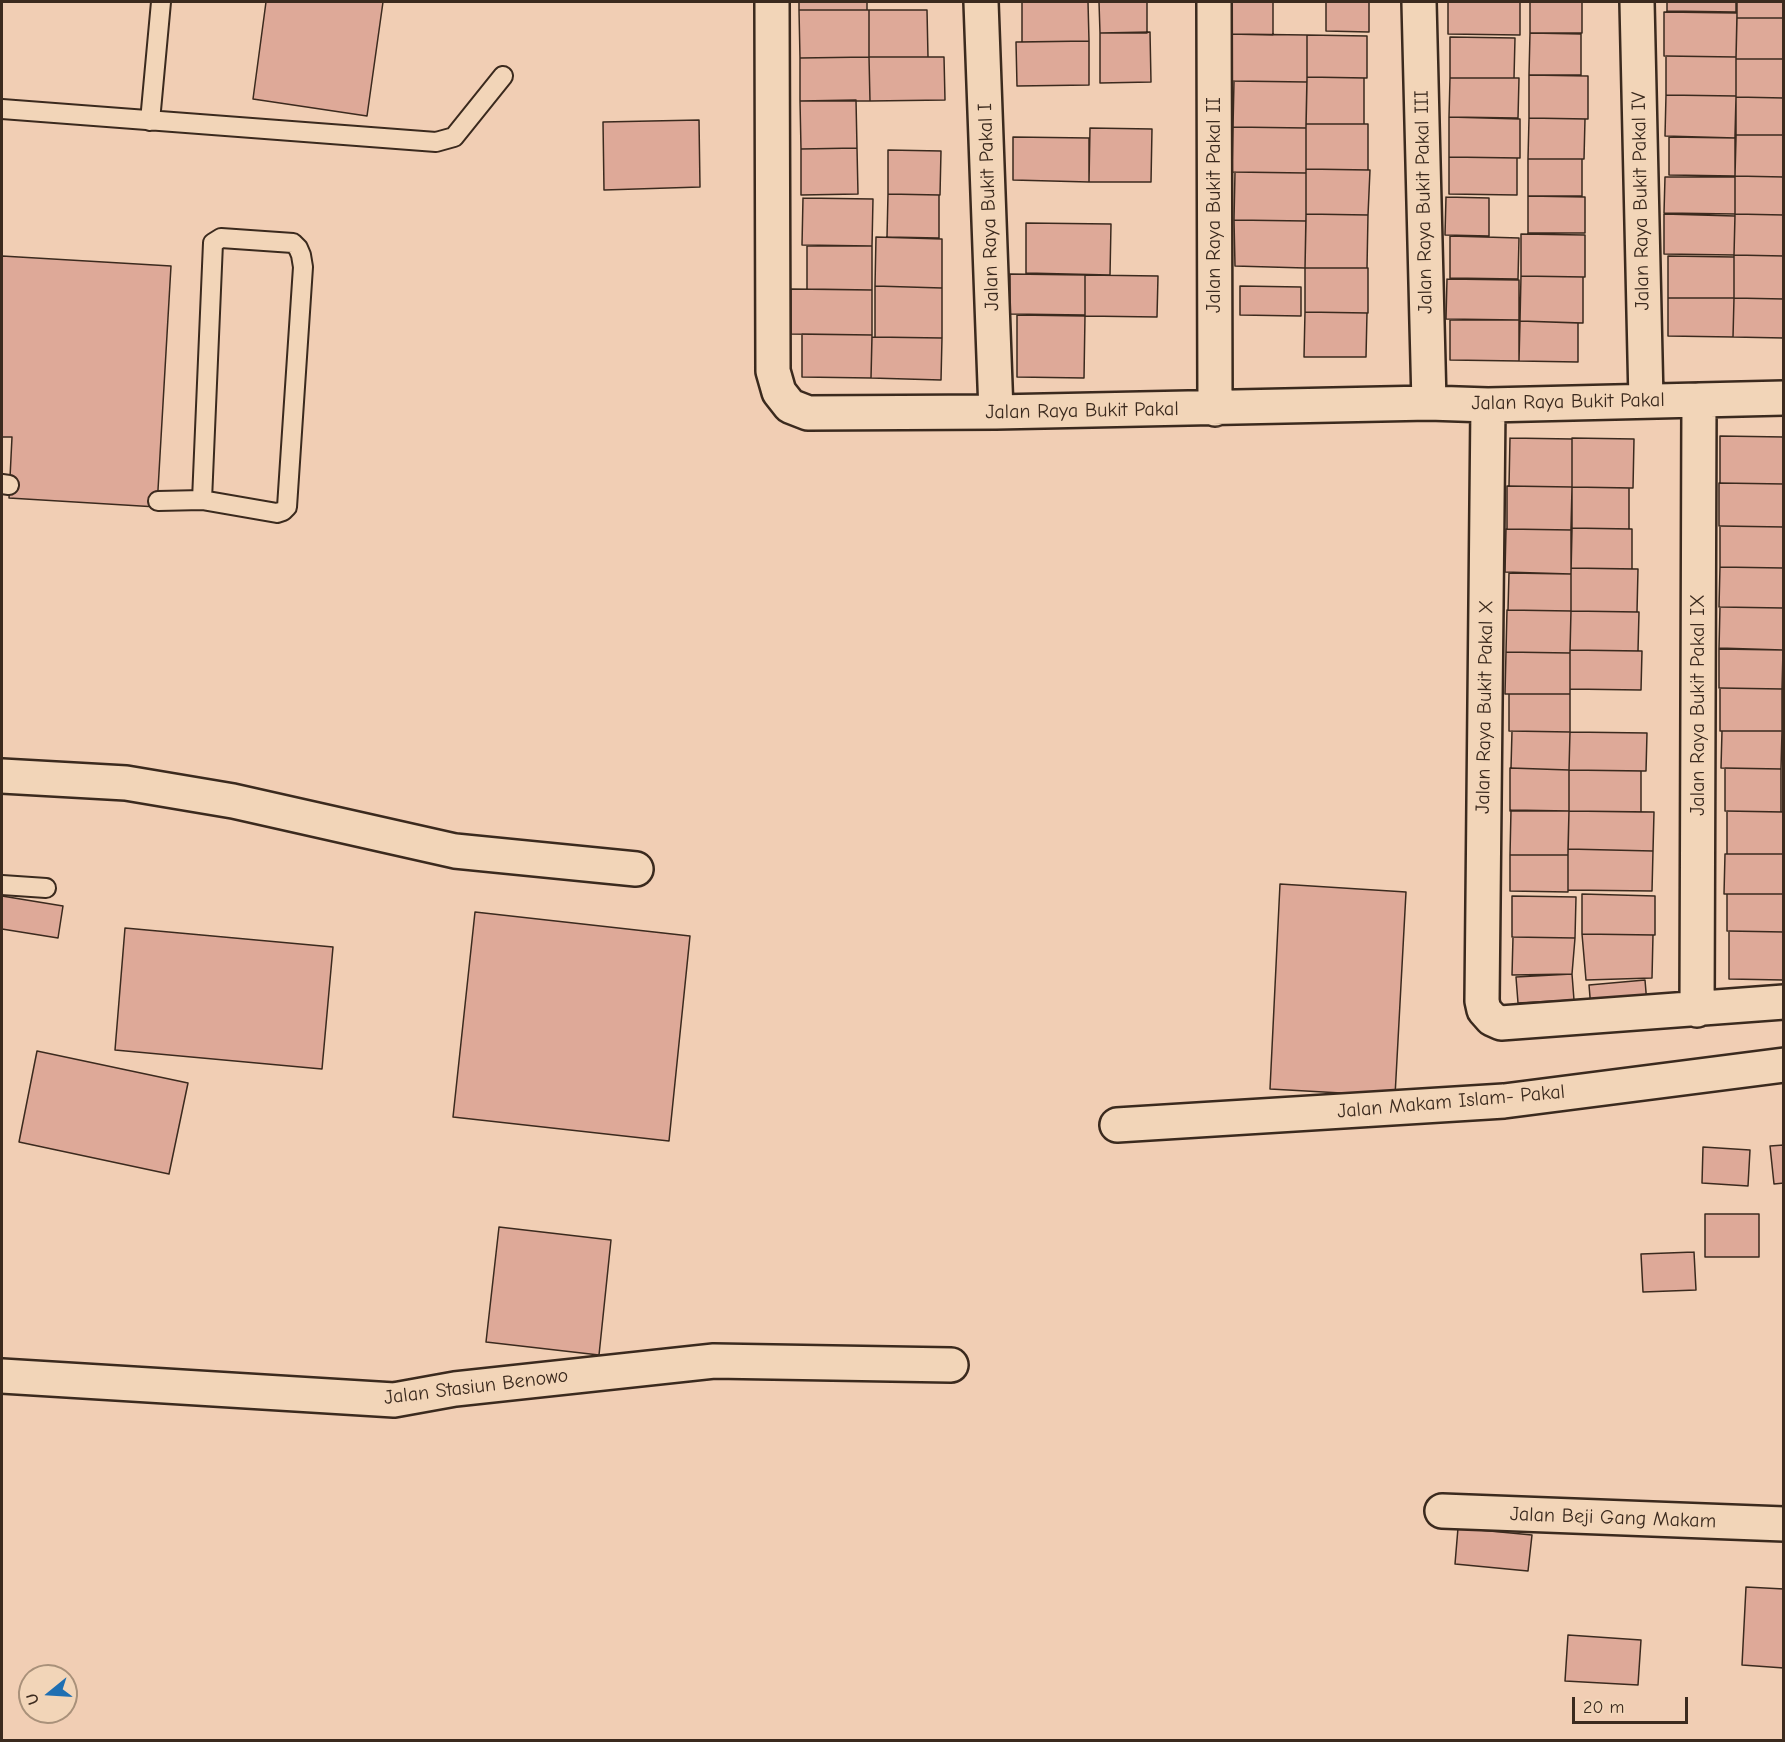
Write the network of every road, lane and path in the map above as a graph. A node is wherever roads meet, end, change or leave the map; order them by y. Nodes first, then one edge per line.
1 (161, 2) edge
2 (772, 2) edge
3 (981, 2) edge
4 (1214, 2) edge
5 (1419, 2) edge
6 (1636, 2) edge
7 (503, 76) dead end
8 (2, 109) edge
9 (150, 121) junction
10 (1784, 398) edge
11 (1699, 400) junction
12 (1646, 401) junction
13 (1429, 404) junction
14 (1488, 405) junction
15 (1215, 409) junction
16 (996, 412) junction
17 (202, 500) junction
18 (158, 501) dead end
19 (2, 776) edge
20 (636, 869) dead end
21 (2, 885) edge
22 (46, 888) dead end
23 (1784, 1002) edge
24 (1697, 1010) junction
25 (1784, 1065) edge
26 (1117, 1125) dead end
27 (951, 1365) dead end
28 (2, 1376) edge
29 (1442, 1511) dead end
30 (1784, 1524) edge

1 - 9 lane
2 - 16 street, Jalan Raya Bukit Pakal
3 - 16 street, Jalan Raya Bukit Pakal I
4 - 15 street, Jalan Raya Bukit Pakal II
5 - 13 street, Jalan Raya Bukit Pakal III
6 - 12 street, Jalan Raya Bukit Pakal IV
7 - 9 lane
8 - 9 lane
10 - 11 street, Jalan Raya Bukit Pakal
11 - 12 street, Jalan Raya Bukit Pakal
11 - 24 street, Jalan Raya Bukit Pakal IX
12 - 14 street, Jalan Raya Bukit Pakal
13 - 14 street, Jalan Raya Bukit Pakal
13 - 15 street, Jalan Raya Bukit Pakal
14 - 24 street, Jalan Raya Bukit Pakal X
15 - 16 street, Jalan Raya Bukit Pakal
17 - 17 lane
17 - 18 lane
19 - 20 street
21 - 22 lane
23 - 24 street
25 - 26 street, Jalan Makam Islam- Pakal
27 - 28 street, Jalan Stasiun Benowo
29 - 30 street, Jalan Beji Gang Makam

